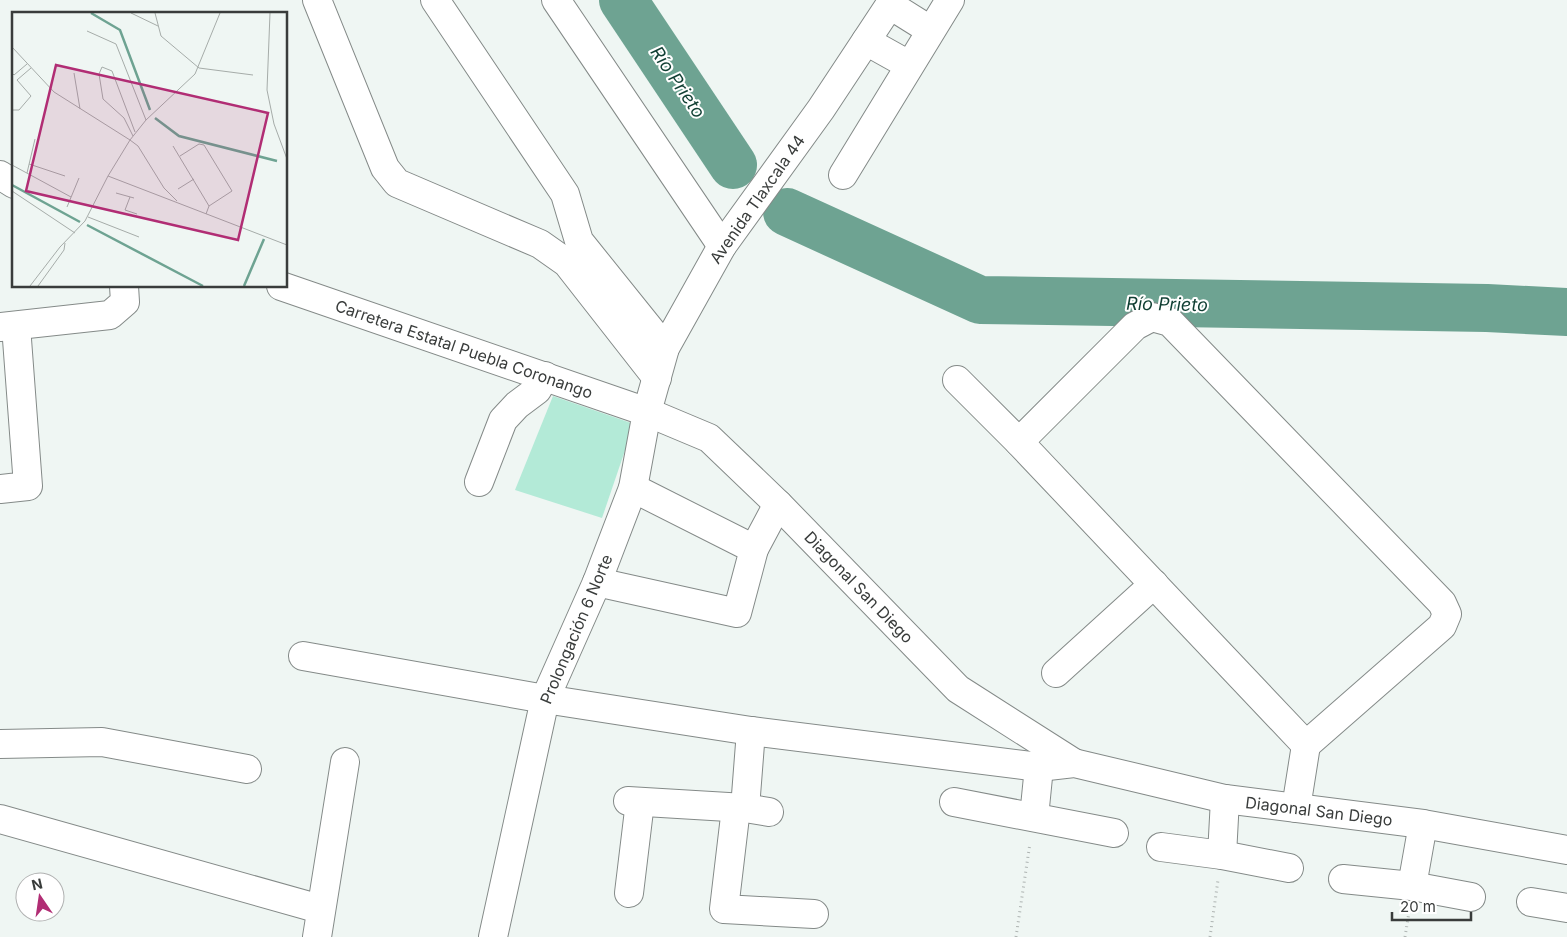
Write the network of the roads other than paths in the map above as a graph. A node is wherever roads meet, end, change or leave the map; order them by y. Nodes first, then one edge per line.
1 (317, 0) edge
2 (436, 0) edge
3 (556, 0) edge
4 (950, 0) edge
5 (892, 2) edge
6 (930, 30) junction
7 (866, 41) junction
8 (909, 65) junction
9 (0, 175) edge
10 (843, 175) dead end
11 (12, 183) edge
12 (722, 246) junction
13 (124, 288) edge
14 (287, 288) edge
15 (8, 327) edge
16 (665, 348) junction
17 (545, 376) junction
18 (657, 378) junction
19 (957, 380) dead end
20 (647, 412) junction
21 (1019, 442) junction
22 (479, 482) dead end
23 (632, 488) junction
24 (0, 489) edge
25 (778, 504) junction
26 (754, 549) junction
27 (597, 582) junction
28 (1154, 584) junction
29 (303, 656) dead end
30 (1056, 673) dead end
31 (545, 699) junction
32 (751, 731) junction
33 (0, 744) edge
34 (1306, 745) junction
35 (345, 762) dead end
36 (1074, 763) junction
37 (1039, 766) junction
38 (247, 769) dead end
39 (1225, 799) junction
40 (954, 802) dead end
41 (1296, 808) junction
42 (750, 809) junction
43 (1034, 817) junction
44 (0, 819) edge
45 (1423, 824) junction
46 (1114, 833) dead end
47 (1161, 847) dead end
48 (1567, 850) edge
49 (1222, 855) junction
50 (1289, 868) dead end
51 (1343, 879) dead end
52 (1412, 886) junction
53 (629, 893) dead end
54 (1471, 897) dead end
55 (1531, 902) dead end
56 (320, 908) junction
57 (1567, 908) edge
58 (814, 914) dead end
59 (317, 937) edge
60 (493, 937) edge

1 - 18 street
2 - 16 street
3 - 12 street
4 - 6 street
5 - 6 street
5 - 7 street, Avenida Tlaxcala 44
6 - 8 street
7 - 8 street
7 - 12 street, Avenida Tlaxcala 44
8 - 10 street
9 - 11 street
12 - 16 street, Avenida Tlaxcala 44
13 - 15 street
14 - 17 street, Carretera Estatal Puebla Coronango
15 - 24 street
16 - 18 street, Avenida Tlaxcala 44
17 - 20 street, Carretera Estatal Puebla Coronango
17 - 22 street
18 - 20 street, Avenida Tlaxcala 44
19 - 21 street
20 - 23 street, Prolongación 6 Norte
20 - 25 street, Diagonal San Diego
21 - 28 street
21 - 34 street
23 - 26 street
23 - 27 street, Prolongación 6 Norte
25 - 26 street
25 - 36 street, Diagonal San Diego
26 - 27 street
27 - 31 street, Prolongación 6 Norte
28 - 30 street
28 - 34 street
29 - 31 street, Diagonal San Diego
31 - 32 street, Diagonal San Diego
31 - 60 street, Prolongación 6 Norte
32 - 37 street, Diagonal San Diego
32 - 42 street
33 - 38 street
34 - 41 street
35 - 56 street
36 - 37 street, Diagonal San Diego
36 - 39 street, Diagonal San Diego
37 - 43 street
39 - 41 street, Diagonal San Diego
39 - 49 street
40 - 43 street
41 - 45 street, Diagonal San Diego
42 - 53 street
42 - 58 street
43 - 46 street
44 - 56 street
45 - 48 street, Diagonal San Diego
45 - 52 street
47 - 49 street
49 - 50 street
51 - 52 street
52 - 54 street
55 - 57 street
56 - 59 street

